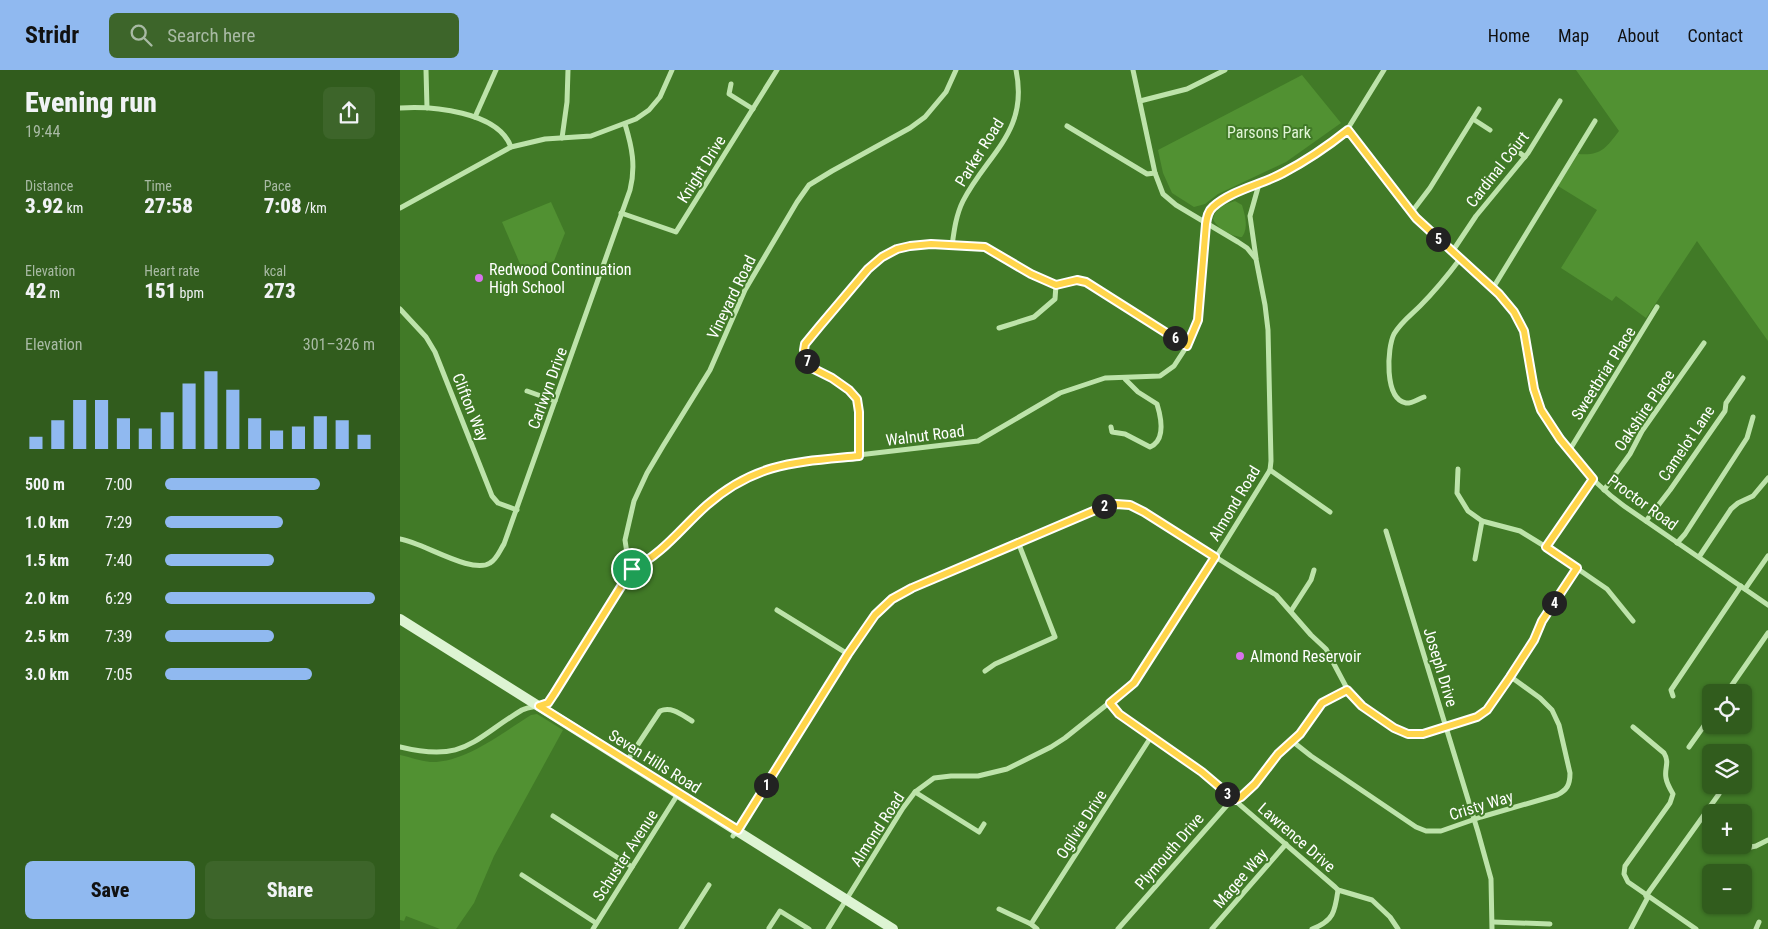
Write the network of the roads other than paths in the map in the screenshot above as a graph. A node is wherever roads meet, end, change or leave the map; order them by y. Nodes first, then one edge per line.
1 (426, 70) edge
2 (496, 70) edge
3 (568, 70) edge
4 (672, 70) edge
5 (777, 70) edge
6 (956, 70) edge
7 (1016, 70) edge
8 (1133, 70) edge
9 (1225, 70) edge
10 (1384, 70) edge
11 (732, 84) dead end
12 (1140, 101) junction
13 (1560, 102) dead end
14 (400, 108) edge
15 (427, 108) junction
16 (753, 109) junction
17 (1479, 109) dead end
18 (475, 117) junction
19 (1473, 119) junction
20 (1595, 121) dead end
21 (624, 124) junction
22 (1067, 126) dead end
23 (1348, 130) junction
24 (1490, 130) dead end
25 (562, 138) junction
26 (1511, 146) dead end
27 (511, 147) junction
28 (1525, 157) junction
29 (1155, 173) junction
30 (1259, 184) junction
31 (400, 208) edge
32 (621, 213) junction
33 (1411, 213) junction
34 (1206, 224) junction
35 (952, 246) junction
36 (1452, 252) junction
37 (1256, 259) junction
38 (1460, 259) junction
39 (1056, 285) junction
40 (1492, 288) junction
41 (1657, 308) dead end
42 (400, 309) edge
43 (999, 328) dead end
44 (1704, 343) dead end
45 (1187, 346) junction
46 (1743, 378) dead end
47 (1125, 379) junction
48 (526, 391) dead end
49 (1424, 397) dead end
50 (555, 401) junction
51 (1754, 417) dead end
52 (1111, 427) dead end
53 (1569, 451) junction
54 (859, 456) junction
55 (1458, 469) dead end
56 (1270, 470) junction
57 (1768, 478) edge
58 (1593, 479) junction
59 (1604, 490) junction
60 (516, 510) junction
61 (1330, 512) dead end
62 (1482, 521) junction
63 (1646, 521) junction
64 (1386, 531) dead end
65 (400, 539) edge
66 (1018, 542) junction
67 (1678, 542) junction
68 (1546, 547) junction
69 (1768, 556) edge
70 (1215, 557) junction
71 (1699, 557) junction
72 (1475, 559) dead end
73 (1577, 568) junction
74 (632, 569) junction
75 (1314, 570) dead end
76 (1743, 588) junction
77 (1768, 605) edge
78 (777, 610) dead end
79 (1291, 612) junction
80 (400, 619) edge
81 (1632, 622) dead end
82 (1768, 633) edge
83 (848, 654) junction
84 (985, 671) dead end
85 (1510, 677) junction
86 (1733, 684) edge
87 (1347, 690) junction
88 (1673, 696) dead end
89 (1110, 703) junction
90 (539, 706) junction
91 (692, 721) dead end
92 (1447, 727) junction
93 (1633, 727) dead end
94 (1702, 729) edge
95 (1151, 737) junction
96 (1292, 741) junction
97 (400, 747) edge
98 (1690, 747) dead end
99 (626, 762) junction
100 (916, 792) junction
101 (678, 794) junction
102 (1719, 794) dead end
103 (1235, 800) junction
104 (553, 816) dead end
105 (1475, 819) junction
106 (984, 824) dead end
107 (735, 833) junction
108 (1768, 840) edge
109 (1286, 844) junction
110 (1752, 847) edge
111 (632, 867) junction
112 (522, 875) dead end
113 (709, 885) dead end
114 (1338, 890) junction
115 (1647, 896) junction
116 (846, 899) junction
117 (999, 909) dead end
118 (1493, 922) junction
119 (1758, 922) dead end
120 (596, 923) junction
121 (1031, 924) junction
122 (1550, 924) dead end
123 (769, 928) edge
124 (592, 929) edge
125 (681, 929) edge
126 (810, 929) edge
127 (828, 929) edge
128 (893, 929) edge
129 (1037, 929) edge
130 (1118, 929) edge
131 (1212, 929) edge
132 (1312, 929) edge
133 (1398, 929) edge
134 (1492, 929) edge
135 (1631, 929) edge
136 (1696, 929) edge
137 (1756, 929) edge

1 - 15 street
2 - 18 street
3 - 25 street
4 - 21 street
5 - 16 street, Knight Drive
6 - 74 street, Vineyard Road
7 - 35 street, Parker Road
8 - 12 street
9 - 12 street
10 - 23 street
11 - 16 street
12 - 29 street
13 - 28 street, Cardinal Court
14 - 15 street
15 - 18 street
16 - 32 street, Knight Drive
17 - 19 street
18 - 27 street
19 - 24 street
19 - 33 street
20 - 40 street
21 - 25 street
21 - 32 street, Carlwyn Drive
22 - 29 street
23 - 30 street, Walnut Road
23 - 33 street, Proctor Road
25 - 27 street
26 - 28 street
27 - 31 street
28 - 36 street, Cardinal Court
29 - 34 street
30 - 34 street, Walnut Road
30 - 37 street, Almond Road
32 - 50 street, Carlwyn Drive
33 - 36 street, Proctor Road
34 - 37 street
34 - 45 street, Walnut Road
35 - 39 street
35 - 54 street
36 - 38 street, Proctor Road
37 - 56 street, Almond Road
38 - 40 street, Proctor Road
38 - 49 street
39 - 43 street
39 - 45 street
40 - 53 street, Proctor Road
41 - 53 street, Sweetbriar Place
42 - 60 street, Clifton Way
44 - 59 street, Oakshire Place
45 - 47 street, Walnut Road
46 - 63 street, Camelot Lane
47 - 52 street
47 - 54 street, Walnut Road
48 - 50 street
50 - 60 street, Carlwyn Drive
51 - 67 street
53 - 58 street, Proctor Road
54 - 74 street, Walnut Road
55 - 62 street
56 - 61 street
56 - 70 street, Almond Road
57 - 71 street
58 - 59 street, Proctor Road
58 - 68 street
59 - 63 street, Proctor Road
60 - 65 street, Carlwyn Drive
62 - 68 street
62 - 72 street
63 - 67 street, Proctor Road
64 - 92 street, Joseph Drive
66 - 70 street
66 - 83 street
66 - 84 street
67 - 71 street, Proctor Road
68 - 73 street
69 - 76 street
70 - 79 street
70 - 89 street, Almond Road
71 - 76 street, Proctor Road
73 - 81 street
73 - 85 street
74 - 90 street, Walnut Road
75 - 79 street
76 - 77 street, Proctor Road
76 - 88 street
78 - 83 street
79 - 87 street
80 - 90 street, Seven Hills Road
82 - 86 street
83 - 107 street
85 - 92 street
85 - 105 street, Cristy Way
87 - 92 street
87 - 96 street, Plymouth Drive
89 - 95 street, Lawrence Drive
89 - 100 street, Almond Road
90 - 97 street
90 - 99 street, Seven Hills Road
91 - 99 street
92 - 105 street, Joseph Drive
93 - 115 street
94 - 98 street
95 - 103 street, Lawrence Drive
95 - 121 street, Ogilvie Drive
96 - 103 street, Plymouth Drive
96 - 105 street, Cristy Way
99 - 101 street, Seven Hills Road
100 - 106 street
100 - 116 street, Almond Road
101 - 107 street, Seven Hills Road
101 - 111 street, Schuster Avenue
102 - 115 street
103 - 109 street, Lawrence Drive
103 - 130 street, Plymouth Drive
104 - 111 street
105 - 118 street, Joseph Drive
107 - 116 street, Seven Hills Road
108 - 110 street
109 - 114 street, Lawrence Drive
109 - 131 street, Magee Way
111 - 120 street, Schuster Avenue
112 - 120 street
113 - 125 street
114 - 132 street
114 - 133 street, Lawrence Drive
115 - 135 street
115 - 136 street
116 - 127 street, Almond Road
116 - 128 street, Seven Hills Road
117 - 121 street
118 - 122 street
118 - 134 street, Joseph Drive
119 - 137 street
120 - 124 street, Schuster Avenue
121 - 129 street
123 - 126 street

